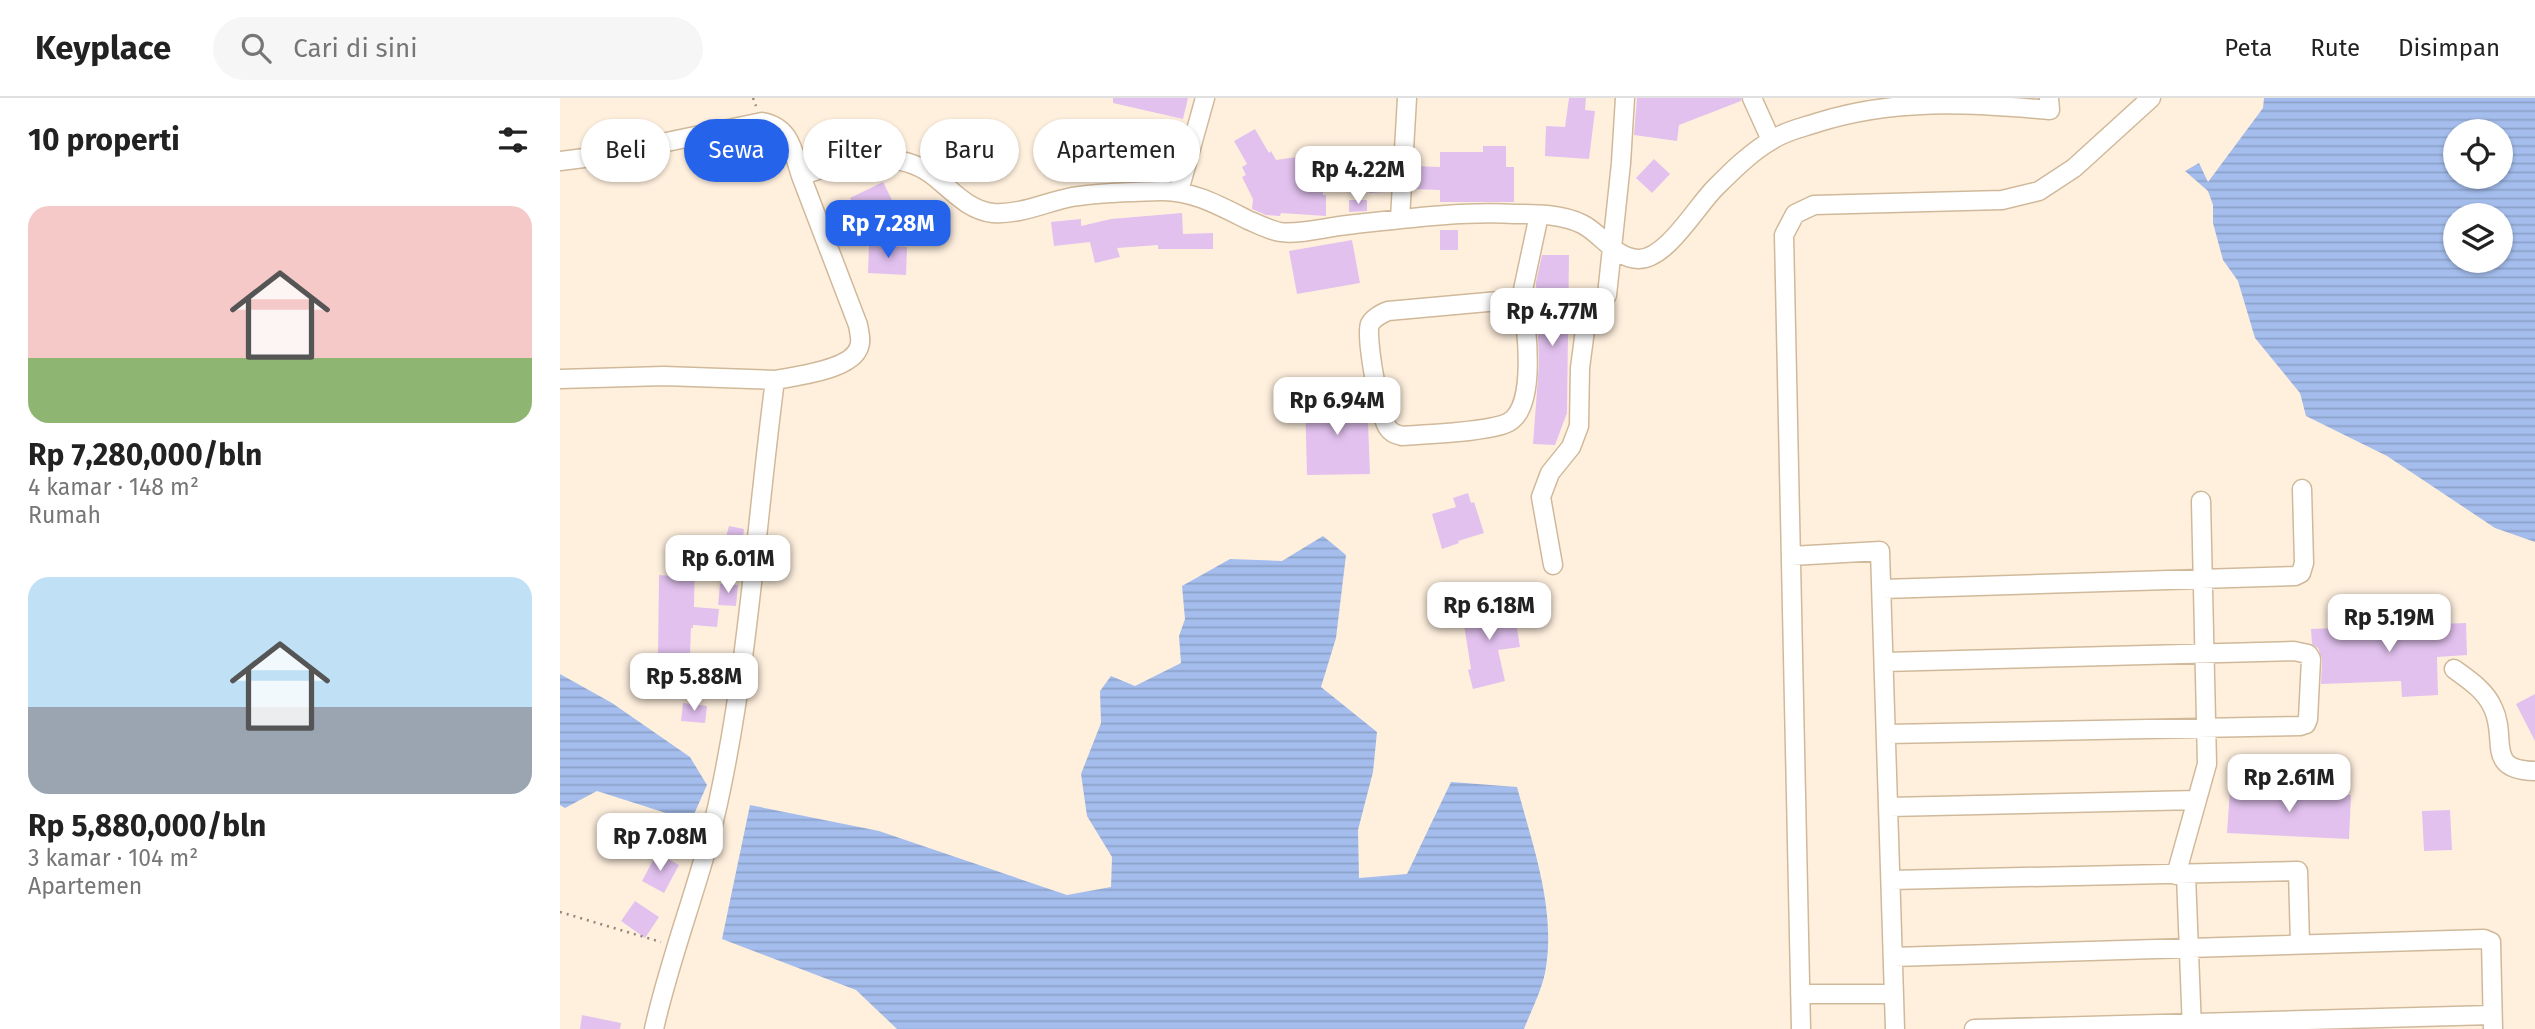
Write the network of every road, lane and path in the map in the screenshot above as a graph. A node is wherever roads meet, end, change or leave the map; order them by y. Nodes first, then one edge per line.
1 (1205, 98) edge
2 (1407, 98) edge
3 (1625, 98) edge
4 (1752, 98) edge
5 (2049, 98) edge
6 (2151, 98) edge
7 (1772, 140) junction
8 (560, 162) edge
9 (801, 176) junction
10 (1179, 191) junction
11 (1539, 215) junction
12 (1401, 219) junction
13 (1612, 247) junction
14 (1521, 299) junction
15 (560, 379) edge
16 (775, 380) junction
17 (2302, 489) dead end
18 (2201, 501) dead end
19 (1791, 556) junction
20 (1553, 565) dead end
21 (2203, 577) junction
22 (1883, 589) junction
23 (2205, 653) junction
24 (1885, 662) junction
25 (2454, 669) dead end
26 (2207, 727) junction
27 (1887, 734) junction
28 (2535, 771) edge
29 (2197, 800) junction
30 (1889, 807) junction
31 (2181, 875) junction
32 (1891, 880) junction
33 (560, 912) edge
34 (2300, 944) junction
35 (675, 947) junction
36 (2189, 948) junction
37 (1893, 957) junction
38 (1801, 994) junction
39 (1894, 994) junction
40 (2493, 1022) edge
41 (2192, 1027) edge
42 (654, 1029) edge
43 (1801, 1029) edge
44 (1895, 1029) edge
45 (1974, 1029) edge

1 - 10 street
2 - 12 street
3 - 13 street
4 - 7 street
5 - 7 street
6 - 19 street
7 - 13 street
8 - 9 street
9 - 10 street
9 - 16 street
10 - 12 street
11 - 12 street
11 - 13 street
11 - 14 street
13 - 20 street
14 - 14 street
15 - 16 street
16 - 35 street
17 - 21 street
18 - 21 street
19 - 22 street
19 - 38 street
21 - 22 street
21 - 23 street
22 - 24 street
23 - 24 street
23 - 26 street
23 - 26 street
24 - 27 street
25 - 28 street
26 - 27 street
26 - 29 street
27 - 30 street
29 - 30 street
29 - 31 street
30 - 32 street
31 - 32 street
31 - 34 street
31 - 36 street
32 - 37 street
33 - 35 path
34 - 36 street
34 - 40 street
35 - 42 street
36 - 37 street
36 - 41 street
37 - 39 street
38 - 39 street
38 - 43 street
39 - 44 street
40 - 41 street
41 - 45 street

